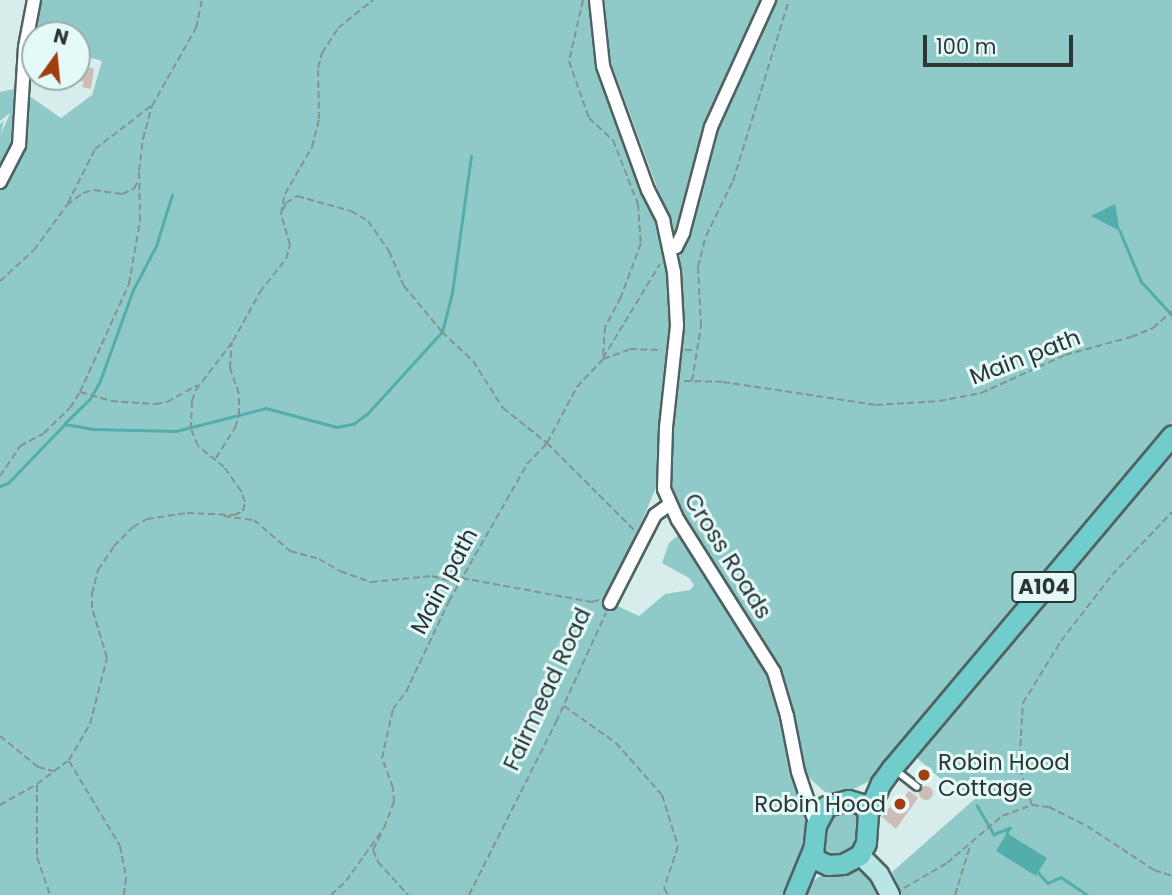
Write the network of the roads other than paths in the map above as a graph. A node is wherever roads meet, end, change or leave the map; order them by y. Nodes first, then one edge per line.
1 (34, 0) edge
2 (596, 0) edge
3 (769, 0) edge
4 (0, 182) edge
5 (669, 248) junction
6 (1172, 435) edge
7 (669, 505) junction
8 (612, 599) road end
9 (887, 775) junction
10 (917, 787) dead end
11 (807, 794) junction
12 (840, 802) junction
13 (868, 813) junction
14 (816, 825) junction
15 (813, 849) junction
16 (860, 855) junction
17 (828, 865) junction
18 (796, 892) edge
19 (896, 892) edge

1 - 4 street
2 - 5 street, Cross Roads
3 - 5 street
5 - 7 street, Cross Roads
6 - 9 main road, A104
7 - 8 street, Fairmead Road
7 - 11 street, Cross Roads
9 - 10 lane
9 - 12 main road, A104
9 - 13 main road, A104
11 - 12 street
11 - 14 street, Cross Roads
12 - 13 main road
12 - 14 main road, A104
13 - 16 main road, A104
14 - 15 main road, A104
15 - 17 main road
15 - 18 main road, A104
16 - 17 main road, A104
16 - 19 street
17 - 18 main road, A104

